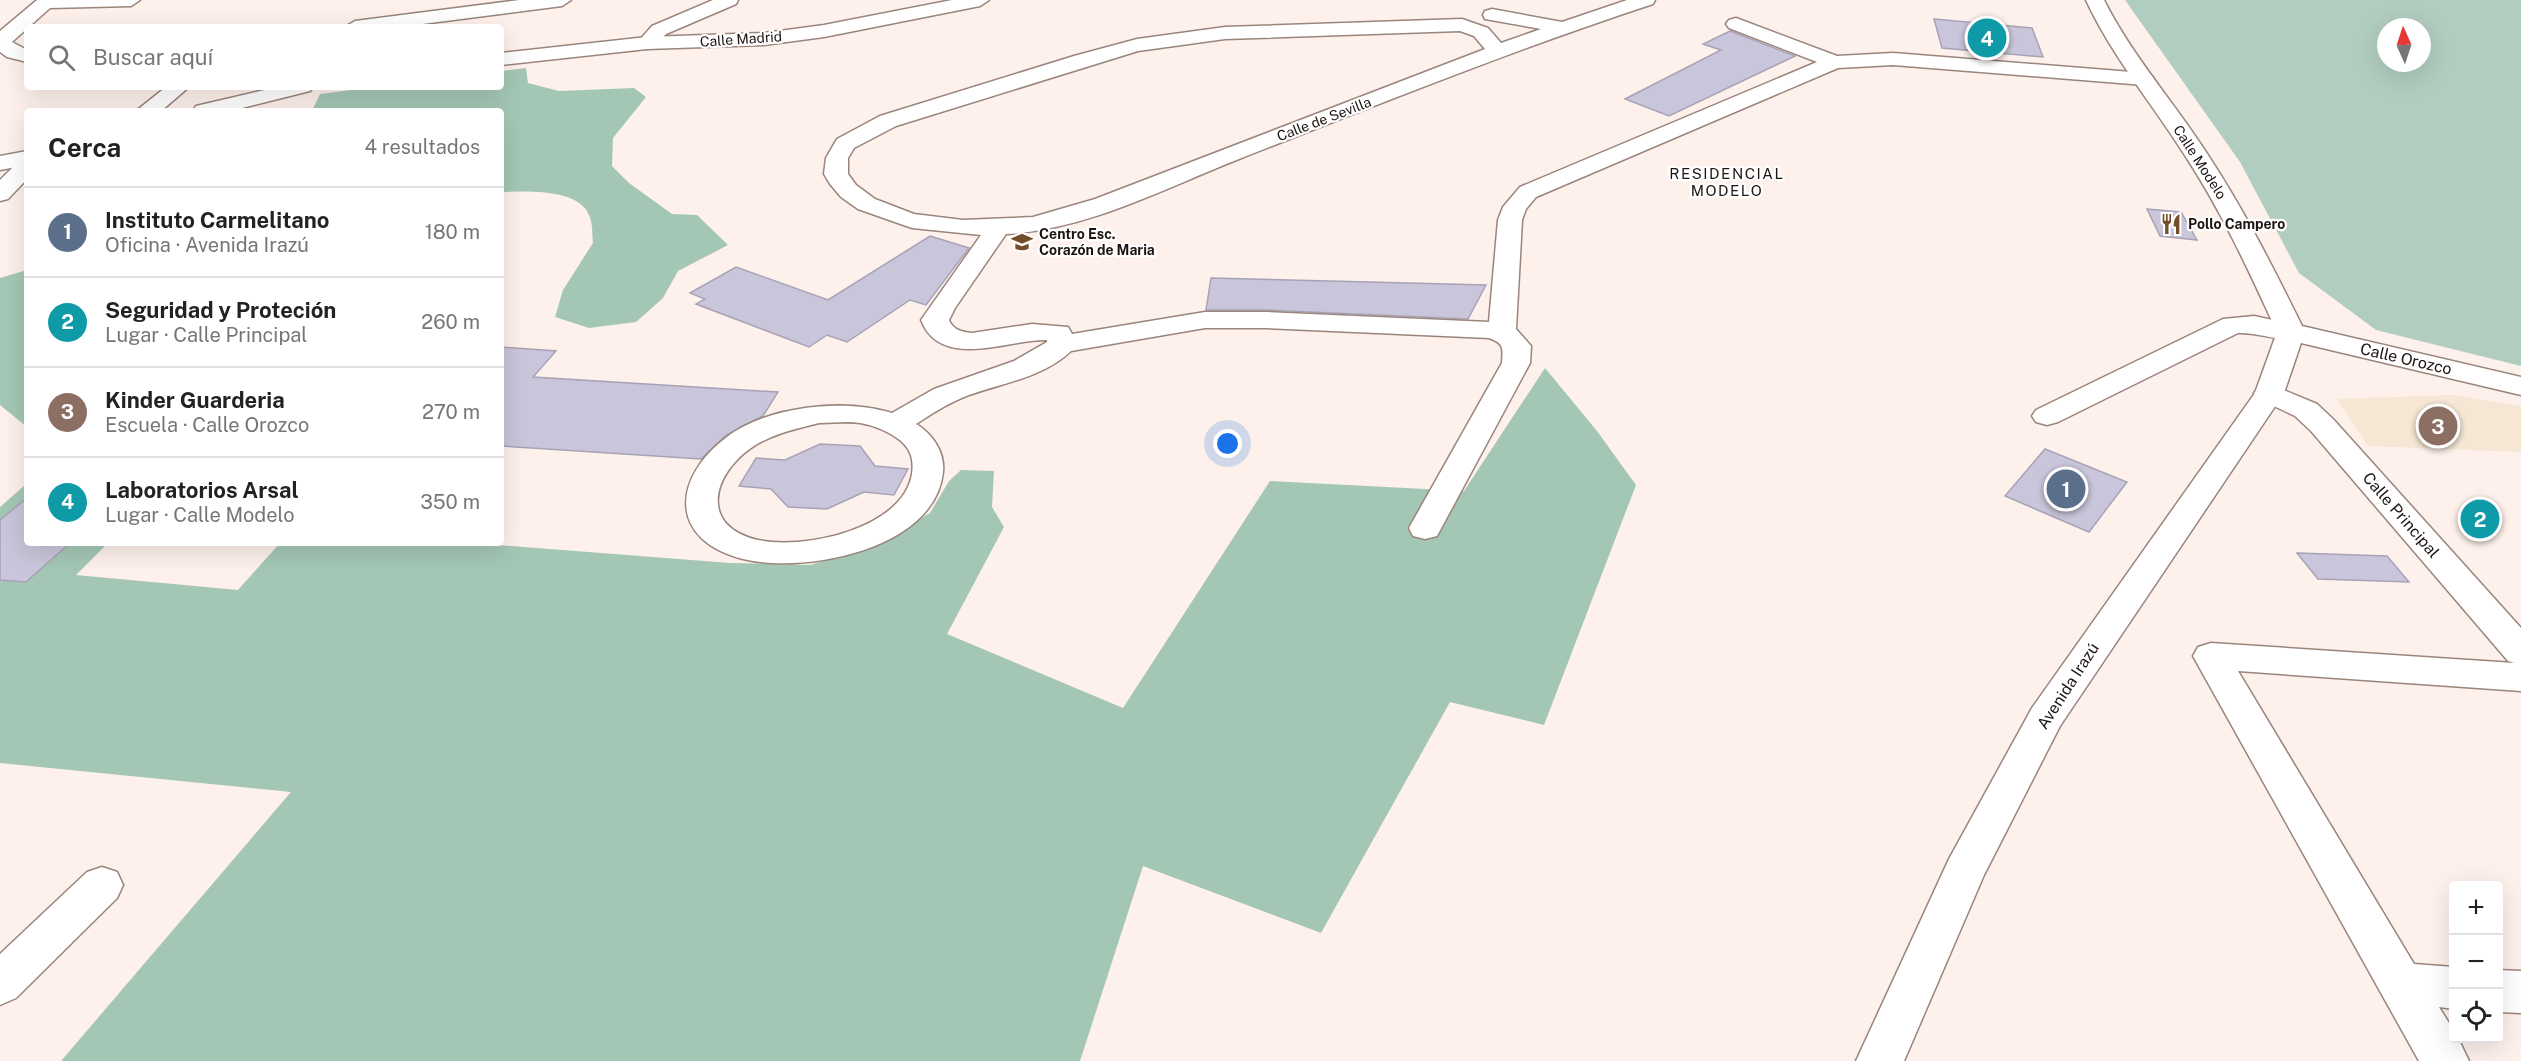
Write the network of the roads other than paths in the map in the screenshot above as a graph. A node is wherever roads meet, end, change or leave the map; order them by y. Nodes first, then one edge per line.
1 (130, 0) edge
2 (562, 0) edge
3 (729, 0) edge
4 (980, 0) edge
5 (1646, 0) edge
6 (2096, 0) edge
7 (47, 2) edge
8 (1489, 8) edge
9 (378, 24) edge
10 (1736, 24) dead end
11 (1461, 25) junction
12 (1562, 26) junction
13 (646, 43) junction
14 (1496, 50) junction
15 (24, 55) edge
16 (504, 59) edge
17 (1835, 62) junction
18 (2144, 79) junction
19 (175, 90) edge
20 (291, 90) edge
21 (151, 108) edge
22 (216, 108) edge
23 (24, 159) edge
24 (0, 163) edge
25 (24, 169) edge
26 (0, 194) edge
27 (999, 227) junction
28 (2291, 332) junction
29 (1502, 333) junction
30 (1062, 344) junction
31 (2521, 386) edge
32 (2269, 393) junction
33 (2047, 416) dead end
34 (896, 423) junction
35 (1425, 528) dead end
36 (2521, 652) edge
37 (2521, 677) edge
38 (102, 885) dead end
39 (0, 984) edge
40 (2400, 984) junction
41 (2449, 988) edge
42 (2503, 991) edge
43 (2521, 992) edge
44 (1880, 1061) edge
45 (2445, 1061) edge

1 - 7 street
2 - 9 street
3 - 13 street
4 - 13 street, Calle Madrid
5 - 12 street, Calle de Sevilla
6 - 18 street, Calle Modelo
7 - 15 street
8 - 11 street
8 - 12 street
10 - 17 street
11 - 14 street
11 - 27 street, Calle de Sevilla
12 - 14 street, Calle de Sevilla
13 - 16 street, Calle Madrid
14 - 27 street, Calle de Sevilla
17 - 18 street
17 - 29 street
18 - 28 street, Calle Modelo
19 - 21 street
20 - 22 street
23 - 24 street
25 - 26 street
27 - 30 street
28 - 31 street, Calle Orozco
28 - 32 street, Avenida Irazú
28 - 33 street, Calle Orozco
29 - 30 street
29 - 35 street
30 - 34 street
32 - 36 street, Calle Principal
32 - 44 street, Avenida Irazú
34 - 34 street
37 - 40 street
38 - 39 street
40 - 41 street
40 - 45 street
42 - 43 street

